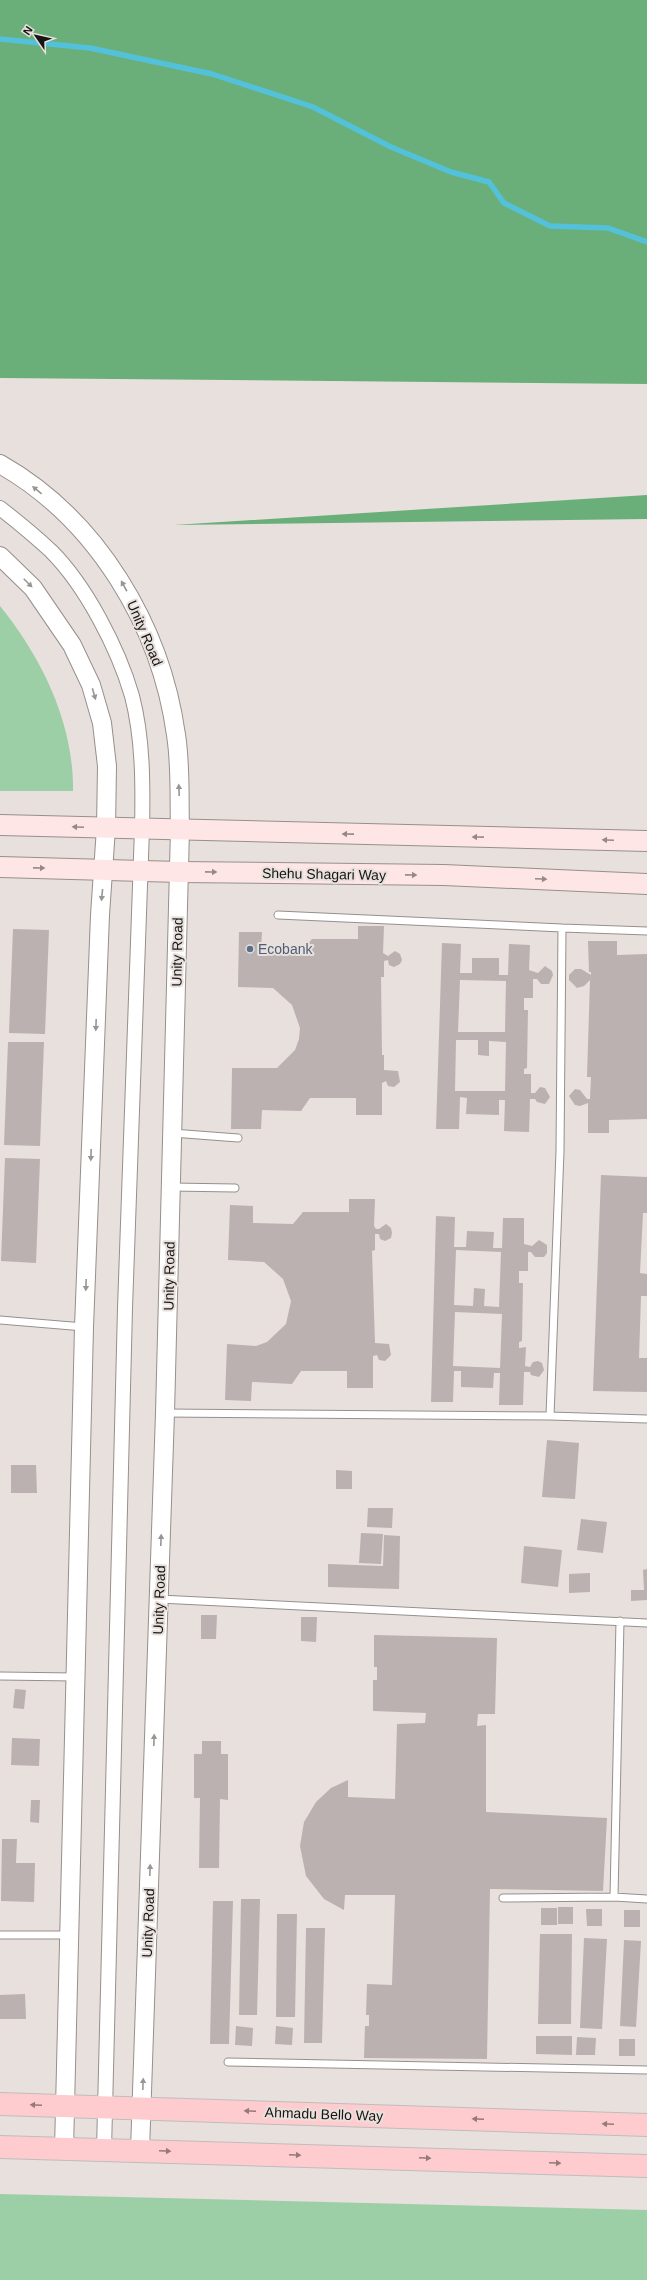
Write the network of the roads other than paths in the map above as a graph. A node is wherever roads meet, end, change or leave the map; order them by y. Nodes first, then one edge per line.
1 (0, 464) edge
2 (0, 508) edge
3 (0, 556) edge
4 (0, 825) edge
5 (106, 828) junction
6 (142, 829) junction
7 (180, 829) junction
8 (647, 841) edge
9 (0, 867) edge
10 (104, 869) junction
11 (139, 871) junction
12 (179, 872) junction
13 (647, 884) edge
14 (278, 915) dead end
15 (562, 928) junction
16 (647, 931) edge
17 (172, 1133) junction
18 (238, 1138) dead end
19 (171, 1187) junction
20 (235, 1188) dead end
21 (0, 1320) edge
22 (84, 1327) junction
23 (165, 1413) junction
24 (550, 1416) junction
25 (647, 1418) edge
26 (159, 1599) junction
27 (620, 1621) junction
28 (647, 1623) edge
29 (0, 1676) edge
30 (76, 1677) junction
31 (614, 1897) junction
32 (503, 1898) dead end
33 (647, 1899) edge
34 (0, 1935) edge
35 (69, 1935) junction
36 (228, 2062) dead end
37 (647, 2070) edge
38 (0, 2104) edge
39 (65, 2106) junction
40 (105, 2107) junction
41 (142, 2108) junction
42 (647, 2126) edge
43 (0, 2147) edge
44 (64, 2149) junction
45 (104, 2150) junction
46 (140, 2151) junction
47 (647, 2166) edge

7 -> 1 street, Unity Road
2 - 6 street
3 -> 5 street
5 -> 4 main road
5 - 6 main road
5 - 10 street
6 - 7 main road
6 - 11 street
8 -> 7 main road
7 - 12 street, Unity Road
9 -> 10 main road, Shehu Shagari Way
10 - 11 main road, Shehu Shagari Way
10 -> 22 street
11 - 12 main road, Shehu Shagari Way
11 - 40 street
12 -> 13 main road, Shehu Shagari Way
12 - 17 street, Unity Road
14 - 15 lane
15 - 16 lane
15 - 24 lane
17 - 18 lane
17 - 19 street, Unity Road
19 - 20 lane
19 - 23 street, Unity Road
21 - 22 lane
22 - 30 street
23 - 24 lane
26 -> 23 street, Unity Road
24 - 25 lane
26 - 27 lane
41 -> 26 street, Unity Road
27 - 28 lane
27 - 31 lane
29 - 30 lane
30 - 35 street
31 - 32 lane
31 - 33 lane
34 - 35 lane
35 - 39 street
36 - 37 lane
39 -> 38 main road, Ahmadu Bello Way
39 - 40 main road, Ahmadu Bello Way
39 - 44 street
40 - 41 main road, Ahmadu Bello Way
40 - 45 street
42 -> 41 main road, Ahmadu Bello Way
41 - 46 street, Unity Road
43 - 44 main road
44 - 45 main road
45 - 46 main road
46 -> 47 main road

